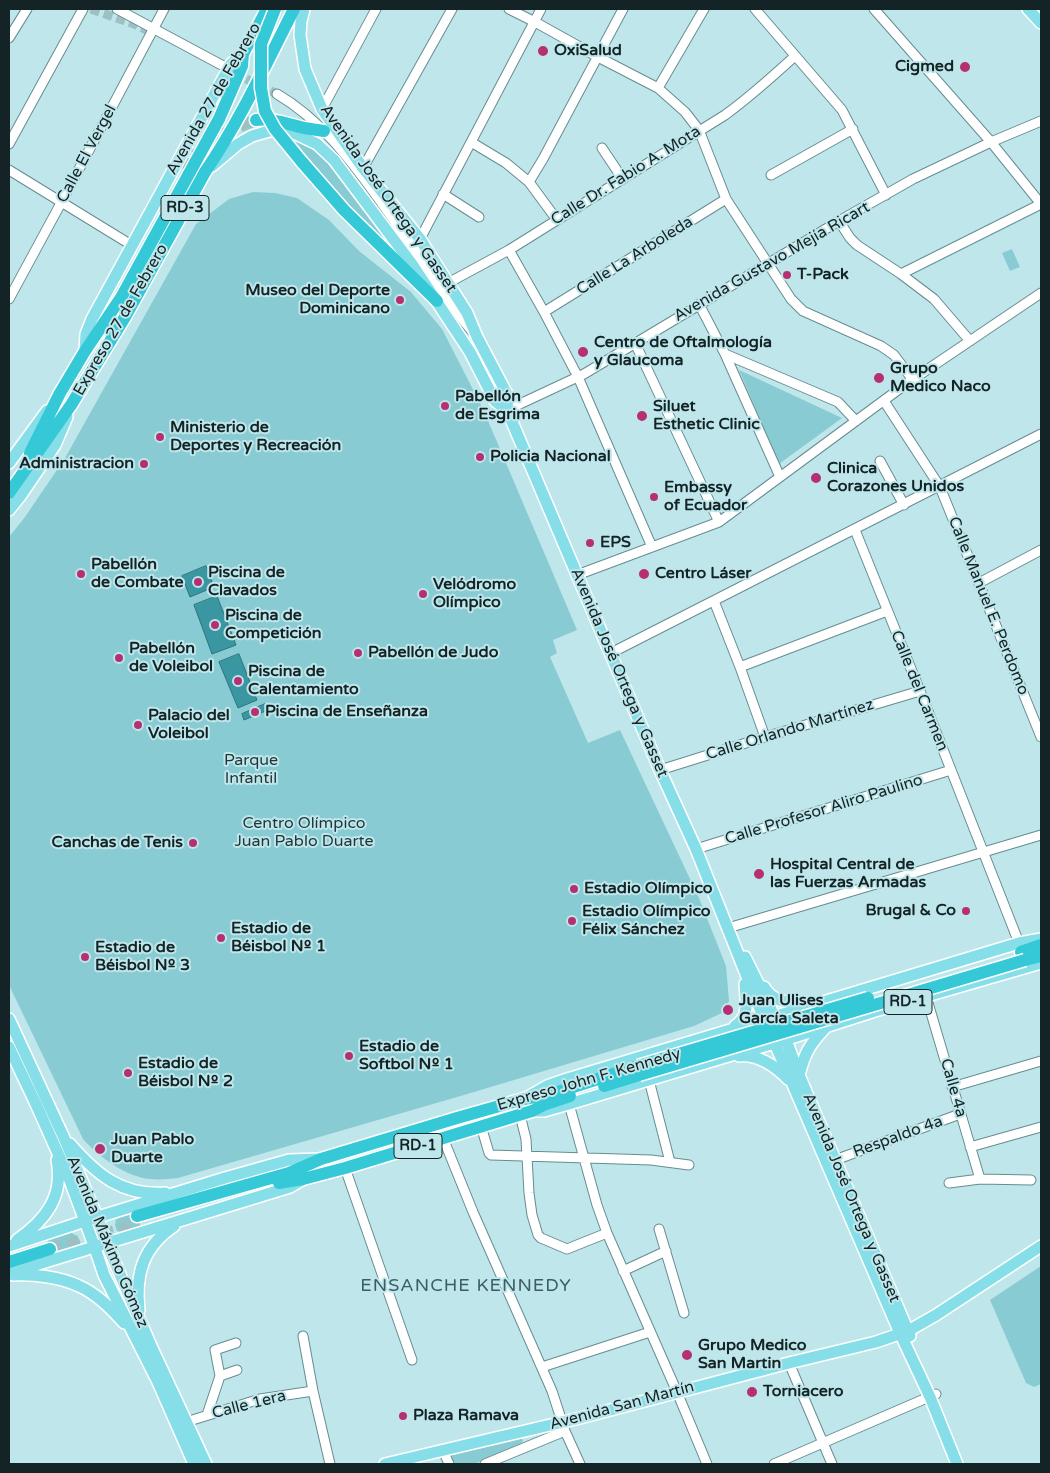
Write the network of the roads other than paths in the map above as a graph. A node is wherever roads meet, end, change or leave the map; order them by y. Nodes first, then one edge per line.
1 (27, 9) edge
2 (83, 9) edge
3 (117, 9) edge
4 (164, 9) edge
5 (267, 9) edge
6 (275, 9) edge
7 (294, 9) edge
8 (304, 9) edge
9 (376, 9) edge
10 (452, 9) edge
11 (509, 9) edge
12 (541, 9) edge
13 (624, 9) edge
14 (704, 9) edge
15 (755, 9) edge
16 (874, 9) edge
17 (1028, 9) edge
18 (534, 22) junction
19 (1041, 23) edge
20 (153, 29) junction
21 (9, 38) edge
22 (243, 54) junction
23 (795, 56) junction
24 (598, 58) junction
25 (229, 69) junction
26 (658, 88) junction
27 (277, 94) tunnel mouth
28 (322, 108) junction
29 (256, 120) tunnel mouth
30 (1041, 121) edge
31 (853, 129) junction
32 (699, 130) junction
33 (324, 131) junction
34 (471, 142) junction
35 (991, 142) junction
36 (9, 144) edge
37 (602, 148) dead end
38 (363, 168) junction
39 (183, 169) tunnel mouth
40 (9, 170) edge
41 (205, 172) junction
42 (772, 175) dead end
43 (622, 178) junction
44 (529, 182) junction
45 (444, 194) junction
46 (886, 195) junction
47 (726, 199) junction
48 (62, 203) junction
49 (1041, 204) edge
50 (479, 217) dead end
51 (557, 220) junction
52 (839, 220) junction
53 (420, 239) junction
54 (133, 246) junction
55 (509, 250) junction
56 (768, 264) junction
57 (901, 274) junction
58 (448, 283) junction
59 (1041, 294) edge
60 (9, 299) edge
61 (437, 301) junction
62 (699, 304) junction
63 (544, 312) junction
64 (477, 337) junction
65 (970, 341) junction
66 (635, 343) junction
67 (86, 346) junction
68 (725, 354) junction
69 (578, 377) junction
70 (913, 380) junction
71 (60, 394) junction
72 (884, 401) junction
73 (71, 405) junction
74 (507, 410) junction
75 (856, 421) junction
76 (1041, 434) edge
77 (880, 460) dead end
78 (9, 463) edge
79 (780, 477) junction
80 (9, 481) edge
81 (940, 486) junction
82 (9, 493) edge
83 (904, 505) junction
84 (9, 510) edge
85 (719, 522) junction
86 (855, 530) junction
87 (652, 547) junction
88 (1041, 550) edge
89 (577, 575) junction
90 (979, 583) junction
91 (714, 601) junction
92 (887, 611) junction
93 (611, 654) junction
94 (740, 667) junction
95 (920, 691) junction
96 (765, 737) junction
97 (1041, 737) edge
98 (660, 770) junction
99 (951, 770) junction
100 (1041, 835) edge
101 (696, 849) junction
102 (984, 852) junction
103 (730, 932) junction
104 (1041, 939) edge
105 (1041, 946) edge
106 (1022, 952) junction
107 (1041, 956) edge
108 (738, 958) junction
109 (1041, 963) edge
110 (754, 975) junction
111 (847, 994) junction
112 (926, 996) junction
113 (833, 998) junction
114 (854, 1018) junction
115 (9, 1019) edge
116 (772, 1020) junction
117 (827, 1026) junction
118 (727, 1031) junction
119 (694, 1040) junction
120 (780, 1042) junction
121 (9, 1047) edge
122 (725, 1057) junction
123 (1041, 1061) edge
124 (702, 1064) junction
125 (642, 1074) junction
126 (799, 1075) junction
127 (794, 1087) junction
128 (952, 1087) junction
129 (524, 1099) junction
130 (570, 1104) junction
131 (526, 1113) junction
132 (960, 1114) junction
133 (481, 1126) junction
134 (1041, 1127) edge
135 (64, 1138) junction
136 (443, 1138) junction
137 (53, 1143) junction
138 (970, 1147) junction
139 (527, 1156) junction
140 (584, 1158) junction
141 (321, 1159) junction
142 (835, 1160) junction
143 (670, 1162) junction
144 (689, 1165) dead end
145 (345, 1168) junction
146 (303, 1179) junction
147 (980, 1179) junction
148 (1031, 1180) dead end
149 (949, 1183) dead end
150 (179, 1192) junction
151 (97, 1217) junction
152 (194, 1217) junction
153 (85, 1221) junction
154 (659, 1229) dead end
155 (607, 1233) junction
156 (107, 1244) junction
157 (9, 1245) edge
158 (1041, 1246) edge
159 (95, 1248) junction
160 (666, 1251) junction
161 (9, 1254) edge
162 (9, 1262) edge
163 (623, 1272) junction
164 (9, 1274) edge
165 (684, 1312) dead end
166 (138, 1331) junction
167 (650, 1332) junction
168 (904, 1332) junction
169 (303, 1336) dead end
170 (236, 1343) dead end
171 (412, 1360) dead end
172 (789, 1363) junction
173 (542, 1367) junction
174 (236, 1370) dead end
175 (220, 1376) junction
176 (313, 1391) junction
177 (677, 1392) junction
178 (933, 1395) junction
179 (207, 1415) junction
180 (186, 1422) junction
181 (564, 1427) junction
182 (823, 1443) junction
183 (443, 1450) junction
184 (194, 1464) edge
185 (206, 1464) edge
186 (330, 1464) edge
187 (385, 1464) edge
188 (449, 1464) edge
189 (485, 1464) edge
190 (580, 1464) edge
191 (706, 1464) edge
192 (774, 1464) edge
193 (832, 1464) edge
194 (957, 1464) edge
195 (965, 1464) edge

1 - 21 street
2 - 36 street
3 - 20 street
4 - 20 street, Calle El Vergel
5 - 22 highway, Avenida 27 de Febrero / RD-3
6 - 61 highway, bridge
7 - 41 highway, Expreso 27 de Febrero / RD-3
8 - 28 main road, Avenida José Ortega y Gasset
9 - 28 street
10 - 38 street
11 - 18 street
12 - 18 street
13 - 24 street
14 - 26 street
15 - 23 street
16 - 35 street
17 - 19 main road
18 - 24 street
18 - 34 street
20 - 25 street
20 - 48 street, Calle El Vergel
22 - 25 main road, Avenida 27 de Febrero / RD-3
22 - 67 highway, Expreso 27 de Febrero / RD-3
23 - 31 street
23 - 32 street, Calle Dr. Fabio A. Mota
24 - 26 street
24 - 44 street
25 - 54 main road, Avenida 27 de Febrero / RD-3
26 - 32 street
27 - 33 street
28 - 38 main road, Avenida José Ortega y Gasset
29 - 33 highway
30 - 35 street, Avenida Gustavo Mejía Ricart
31 - 42 street
31 - 46 street
32 - 43 street, Calle Dr. Fabio A. Mota
32 - 47 street
33 - 64 street
34 - 44 street
34 - 45 street
35 - 46 street, Avenida Gustavo Mejía Ricart
35 - 49 street
37 - 43 street
38 - 53 main road, Avenida José Ortega y Gasset
39 - 67 highway
40 - 48 street
41 - 61 main road, Avenida José Ortega y Gasset
41 - 73 highway, Expreso 27 de Febrero / RD-3
43 - 51 street, Calle Dr. Fabio A. Mota
44 - 51 street
45 - 50 street
45 - 53 street
46 - 52 street, Avenida Gustavo Mejía Ricart
47 - 56 street
47 - 63 street, Calle La Arboleda
48 - 54 street
48 - 60 street, Calle El Vergel
49 - 57 street
51 - 55 street, Calle Dr. Fabio A. Mota
52 - 56 street, Avenida Gustavo Mejía Ricart
52 - 57 street
53 - 58 main road, Avenida José Ortega y Gasset
54 - 67 main road, Avenida 27 de Febrero / RD-3
55 - 58 street, Calle Dr. Fabio A. Mota
55 - 63 street
56 - 62 street, Avenida Gustavo Mejía Ricart
56 - 70 street
57 - 65 street
58 - 64 main road, Avenida José Ortega y Gasset
59 - 65 street
61 - 74 main road, Avenida José Ortega y Gasset
62 - 66 street, Avenida Gustavo Mejía Ricart
62 - 68 street
63 - 69 street
64 - 74 main road, Avenida José Ortega y Gasset
65 - 70 street
66 - 69 street, Avenida Gustavo Mejía Ricart
66 - 85 street
67 - 71 highway, Expreso 27 de Febrero / RD-3
68 - 75 street
68 - 79 street
69 - 74 street, Avenida Gustavo Mejía Ricart
69 - 87 street
70 - 72 street
71 - 78 main road, RD-3
71 - 80 highway, Expreso 27 de Febrero / RD-3
72 - 75 street
72 - 81 street, Calle Manuel E. Perdomo
73 - 82 highway, Expreso 27 de Febrero / RD-3
73 - 84 main road, RD-3
74 - 89 main road, Avenida José Ortega y Gasset
75 - 79 street
76 - 81 street
77 - 83 street
79 - 85 street
81 - 83 street
81 - 90 street, Calle Manuel E. Perdomo
83 - 86 street
85 - 87 street
86 - 91 street
86 - 92 street, Calle del Carmen
87 - 89 street
88 - 90 street
89 - 93 main road, Avenida José Ortega y Gasset
90 - 97 street, Calle Manuel E. Perdomo
91 - 93 street
91 - 94 street
92 - 94 street
92 - 95 street, Calle del Carmen
93 - 98 main road, Avenida José Ortega y Gasset
94 - 96 street
95 - 96 street, Calle Orlando Martínez
95 - 99 street, Calle del Carmen
96 - 98 street, Calle Orlando Martínez
98 - 101 main road, Avenida José Ortega y Gasset
99 - 101 street, Calle Profesor Aliro Paulino
99 - 102 street, Calle del Carmen
100 - 102 street
101 - 103 main road, Avenida José Ortega y Gasset
102 - 103 street
102 - 106 street
103 - 108 main road, Avenida José Ortega y Gasset
103 - 110 main road, Avenida José Ortega y Gasset
104 - 106 main road, RD-1
105 - 106 highway, Expreso John F. Kennedy / RD-1
106 - 107 highway, Expreso John F. Kennedy / RD-1
106 - 111 main road, RD-1
106 - 116 highway, Expreso John F. Kennedy / RD-1, bridge
106 - 125 highway, Expreso John F. Kennedy / RD-1, bridge
108 - 116 main road, Avenida José Ortega y Gasset
108 - 118 main road
109 - 112 main road, RD-1
110 - 113 main road
110 - 116 main road, Avenida José Ortega y Gasset
111 - 113 main road, RD-1
111 - 114 main road
112 - 114 main road, RD-1
112 - 128 street, Calle 4a
113 - 116 main road, RD-1
114 - 117 main road, RD-1
115 - 135 main road, Avenida Máximo Gómez
116 - 118 main road, RD-1
116 - 120 main road, Avenida José Ortega y Gasset
116 - 125 highway, Expreso John F. Kennedy / RD-1, bridge
117 - 120 main road, RD-1
117 - 126 main road
118 - 119 main road, RD-1
119 - 124 main road
119 - 129 main road, RD-1
120 - 122 main road, RD-1
120 - 126 main road, Avenida José Ortega y Gasset
120 - 127 main road, Avenida José Ortega y Gasset
121 - 137 main road, Avenida Máximo Gómez
122 - 124 main road, RD-1
122 - 127 main road
123 - 128 street
124 - 125 main road, RD-1
125 - 129 highway, Expreso John F. Kennedy / RD-1
125 - 130 main road, RD-1
125 - 131 highway, Expreso John F. Kennedy / RD-1
125 - 143 street
126 - 142 main road, Avenida José Ortega y Gasset
127 - 168 main road, Avenida José Ortega y Gasset
128 - 132 street, Calle 4a
129 - 141 highway, Expreso John F. Kennedy / RD-1
130 - 131 main road, RD-1
130 - 140 street
131 - 133 highway, Expreso John F. Kennedy / RD-1
131 - 139 street
132 - 138 street, Calle 4a
132 - 142 street, Respaldo 4a
133 - 136 highway, Expreso John F. Kennedy / RD-1
133 - 139 street
134 - 138 street
135 - 150 main road
135 - 151 main road, Avenida Máximo Gómez
136 - 145 highway, Expreso John F. Kennedy / RD-1
136 - 173 street
137 - 153 main road, Avenida Máximo Gómez
137 - 157 main road
138 - 147 street, Calle 4a
139 - 140 street
139 - 155 street
140 - 143 street
140 - 155 street
141 - 146 highway, Expreso John F. Kennedy / RD-1
141 - 150 main road, RD-1
142 - 168 main road, Avenida José Ortega y Gasset
143 - 144 street
145 - 146 highway, Expreso John F. Kennedy / RD-1
145 - 171 street
146 - 152 main road, RD-1
147 - 148 street
147 - 149 street
150 - 151 main road, RD-1
151 - 153 main road, RD-1
151 - 156 main road, Avenida Máximo Gómez
152 - 156 main road, RD-1
152 - 166 main road
153 - 157 main road, RD-1
153 - 159 main road, Avenida Máximo Gómez
154 - 160 street
155 - 163 street
156 - 159 main road, RD-1
156 - 166 main road, Avenida Máximo Gómez
158 - 168 main road, Avenida San Martín
159 - 164 main road, RD-1
159 - 166 main road, Avenida Máximo Gómez
160 - 163 street
160 - 165 street
161 - 162 highway
163 - 167 street
164 - 166 main road
166 - 180 main road, Avenida Máximo Gómez
166 - 184 main road, Avenida Máximo Gómez
167 - 173 street
167 - 177 street
168 - 172 main road, Avenida San Martín
168 - 178 main road, Avenida José Ortega y Gasset
169 - 176 street
170 - 175 street
172 - 177 main road, Avenida San Martín
172 - 182 street
173 - 181 street
174 - 175 street
175 - 179 street
176 - 179 street, Calle 1era
176 - 186 street
177 - 181 main road, Avenida San Martín
177 - 191 street
178 - 182 street
178 - 194 main road, Avenida José Ortega y Gasset
178 - 195 main road, Avenida José Ortega y Gasset
179 - 180 street, Calle 1era
180 - 185 main road, Avenida Máximo Gómez
181 - 183 main road, Avenida San Martín
181 - 189 street
181 - 190 street
182 - 192 street
182 - 193 street
183 - 187 main road, Avenida San Martín
183 - 188 street

